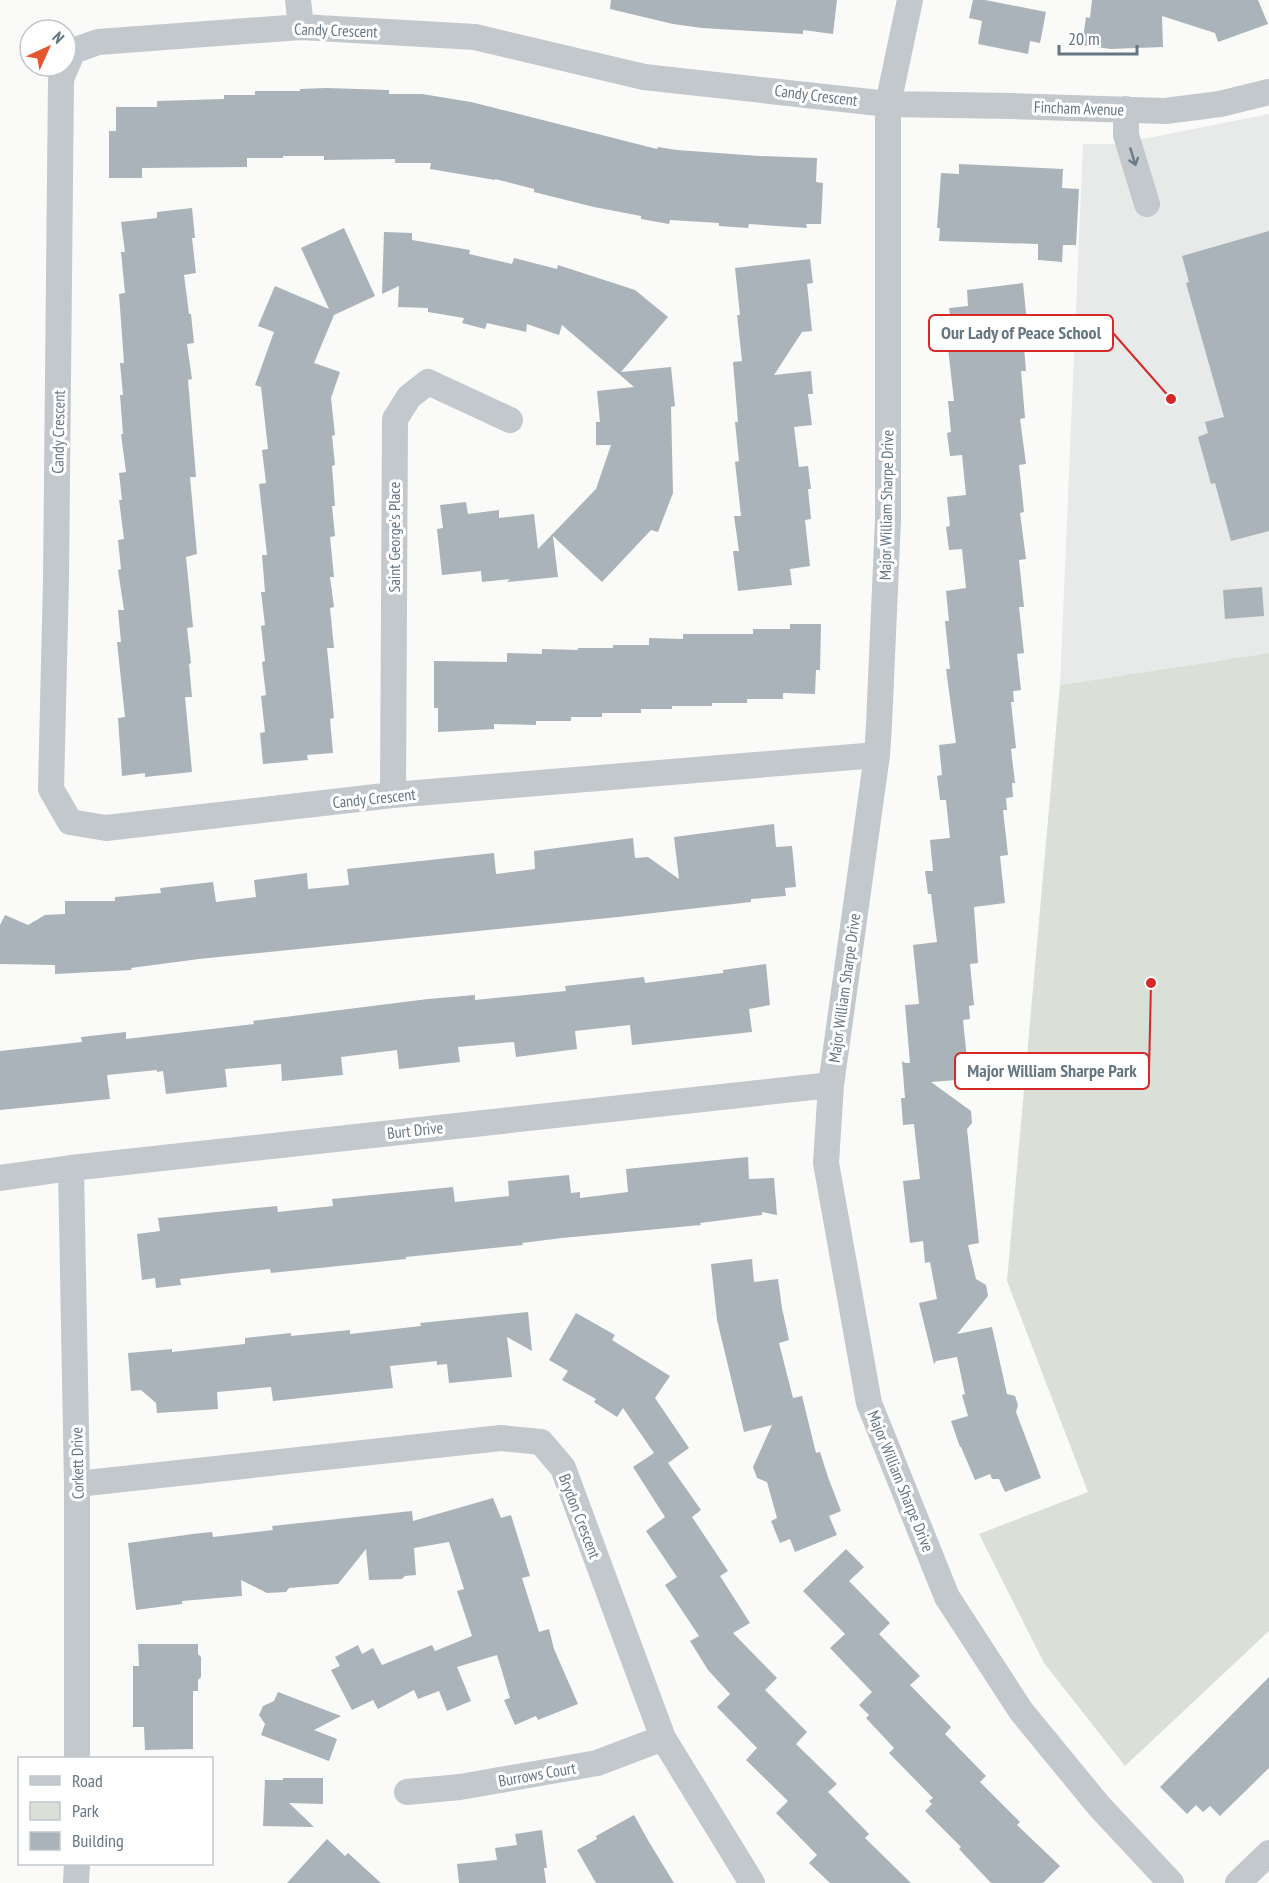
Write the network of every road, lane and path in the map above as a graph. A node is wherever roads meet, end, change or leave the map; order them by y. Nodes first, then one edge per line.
1 (298, 0) edge
2 (910, 0) edge
3 (301, 27) junction
4 (1269, 92) edge
5 (888, 104) junction
6 (1126, 109) junction
7 (1148, 204) dead end
8 (510, 420) dead end
9 (877, 754) junction
10 (393, 795) junction
11 (831, 1084) junction
12 (72, 1168) junction
13 (0, 1178) edge
14 (77, 1484) junction
15 (663, 1738) junction
16 (77, 1757) edge
17 (407, 1792) dead end
18 (1269, 1853) edge
19 (76, 1865) edge
20 (76, 1883) edge
21 (752, 1883) edge
22 (1172, 1883) edge
23 (1238, 1883) edge

1 - 3 street
2 - 5 street, Major William Sharpe Drive
3 - 5 street, Candy Crescent
3 - 10 street, Candy Crescent
4 - 6 street, Fincham Avenue
5 - 6 street, Fincham Avenue
5 - 9 street, Major William Sharpe Drive
6 -> 7 street
8 - 10 street, Saint George's Place
9 - 10 street, Candy Crescent
9 - 11 street, Major William Sharpe Drive
11 - 12 street, Burt Drive
11 - 22 street, Major William Sharpe Drive
12 - 13 street, Burt Drive
12 - 14 street, Corkett Drive
14 - 15 street, Brydon Crescent
14 - 16 street, Corkett Drive
15 - 17 street, Burrows Court
15 - 21 street, Brydon Crescent
18 - 23 street
19 - 20 street

